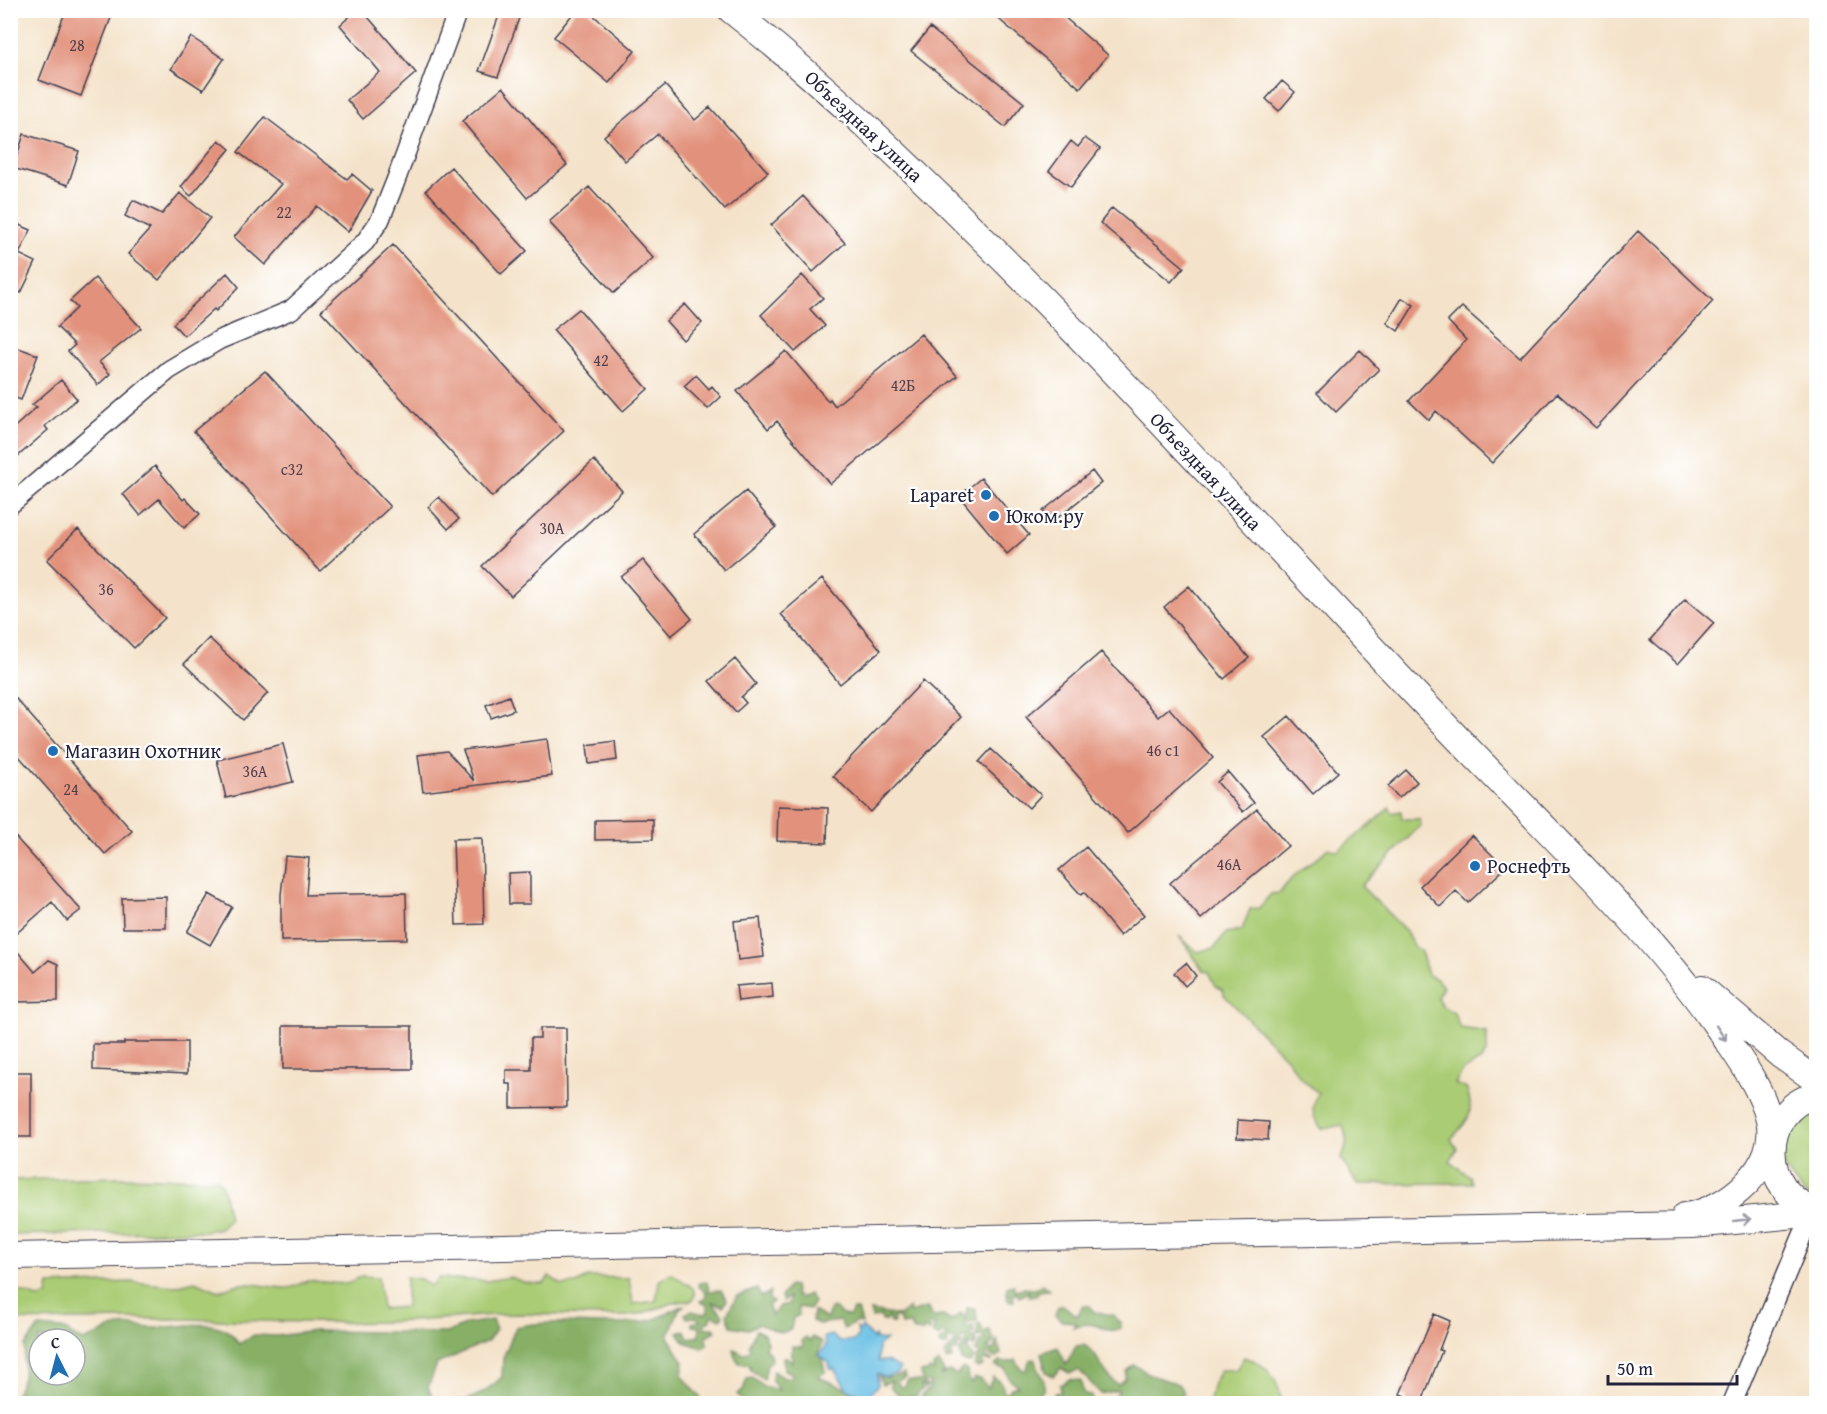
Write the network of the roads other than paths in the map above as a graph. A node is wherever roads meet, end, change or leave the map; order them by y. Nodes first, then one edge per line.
1 (458, 10) edge
2 (731, 10) edge
3 (10, 505) edge
4 (1661, 953) junction
5 (1816, 1080) edge
6 (1816, 1095) edge
7 (1772, 1142) junction
8 (1807, 1214) edge
9 (1599, 1226) junction
10 (10, 1256) edge
11 (1732, 1404) edge

1 - 3 street
2 - 4 street, Объездная улица
4 - 5 street
4 -> 7 street
6 - 7 street
7 - 8 street
7 - 9 street
9 -> 8 street
8 - 11 street
9 - 10 street

